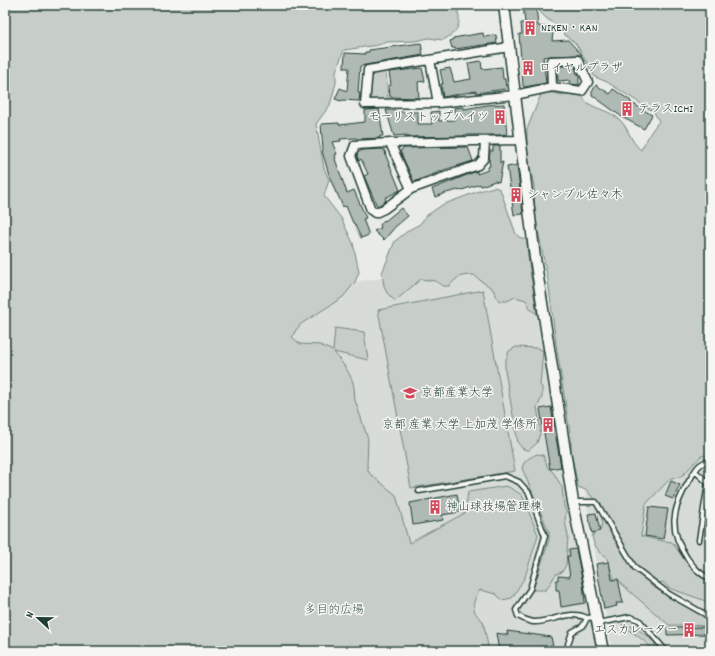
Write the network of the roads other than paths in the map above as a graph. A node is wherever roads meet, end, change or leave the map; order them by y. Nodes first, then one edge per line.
1 (504, 5) edge
2 (509, 47) junction
3 (430, 60) junction
4 (552, 87) junction
5 (515, 95) junction
6 (438, 103) junction
7 (520, 140) junction
8 (486, 141) junction
9 (390, 143) junction
10 (411, 189) junction
11 (710, 460) edge
12 (695, 471) junction
13 (419, 491) dead end
14 (573, 502) junction
15 (699, 540) dead end
16 (710, 578) edge
17 (710, 617) edge
18 (593, 619) junction
19 (570, 651) edge
20 (603, 651) edge
21 (666, 651) edge

1 - 2 street
2 - 3 street
2 - 5 street
3 - 6 street
3 - 6 street
4 - 4 street
4 - 5 street
5 - 6 street
5 - 7 street
7 - 8 street
7 - 14 street
8 - 9 street
8 - 10 street
9 - 10 street
9 - 10 street
11 - 12 lane
12 - 15 lane
12 - 16 lane
13 - 18 lane
14 - 17 lane
14 - 18 street
18 - 19 lane
18 - 20 street
18 - 21 lane

